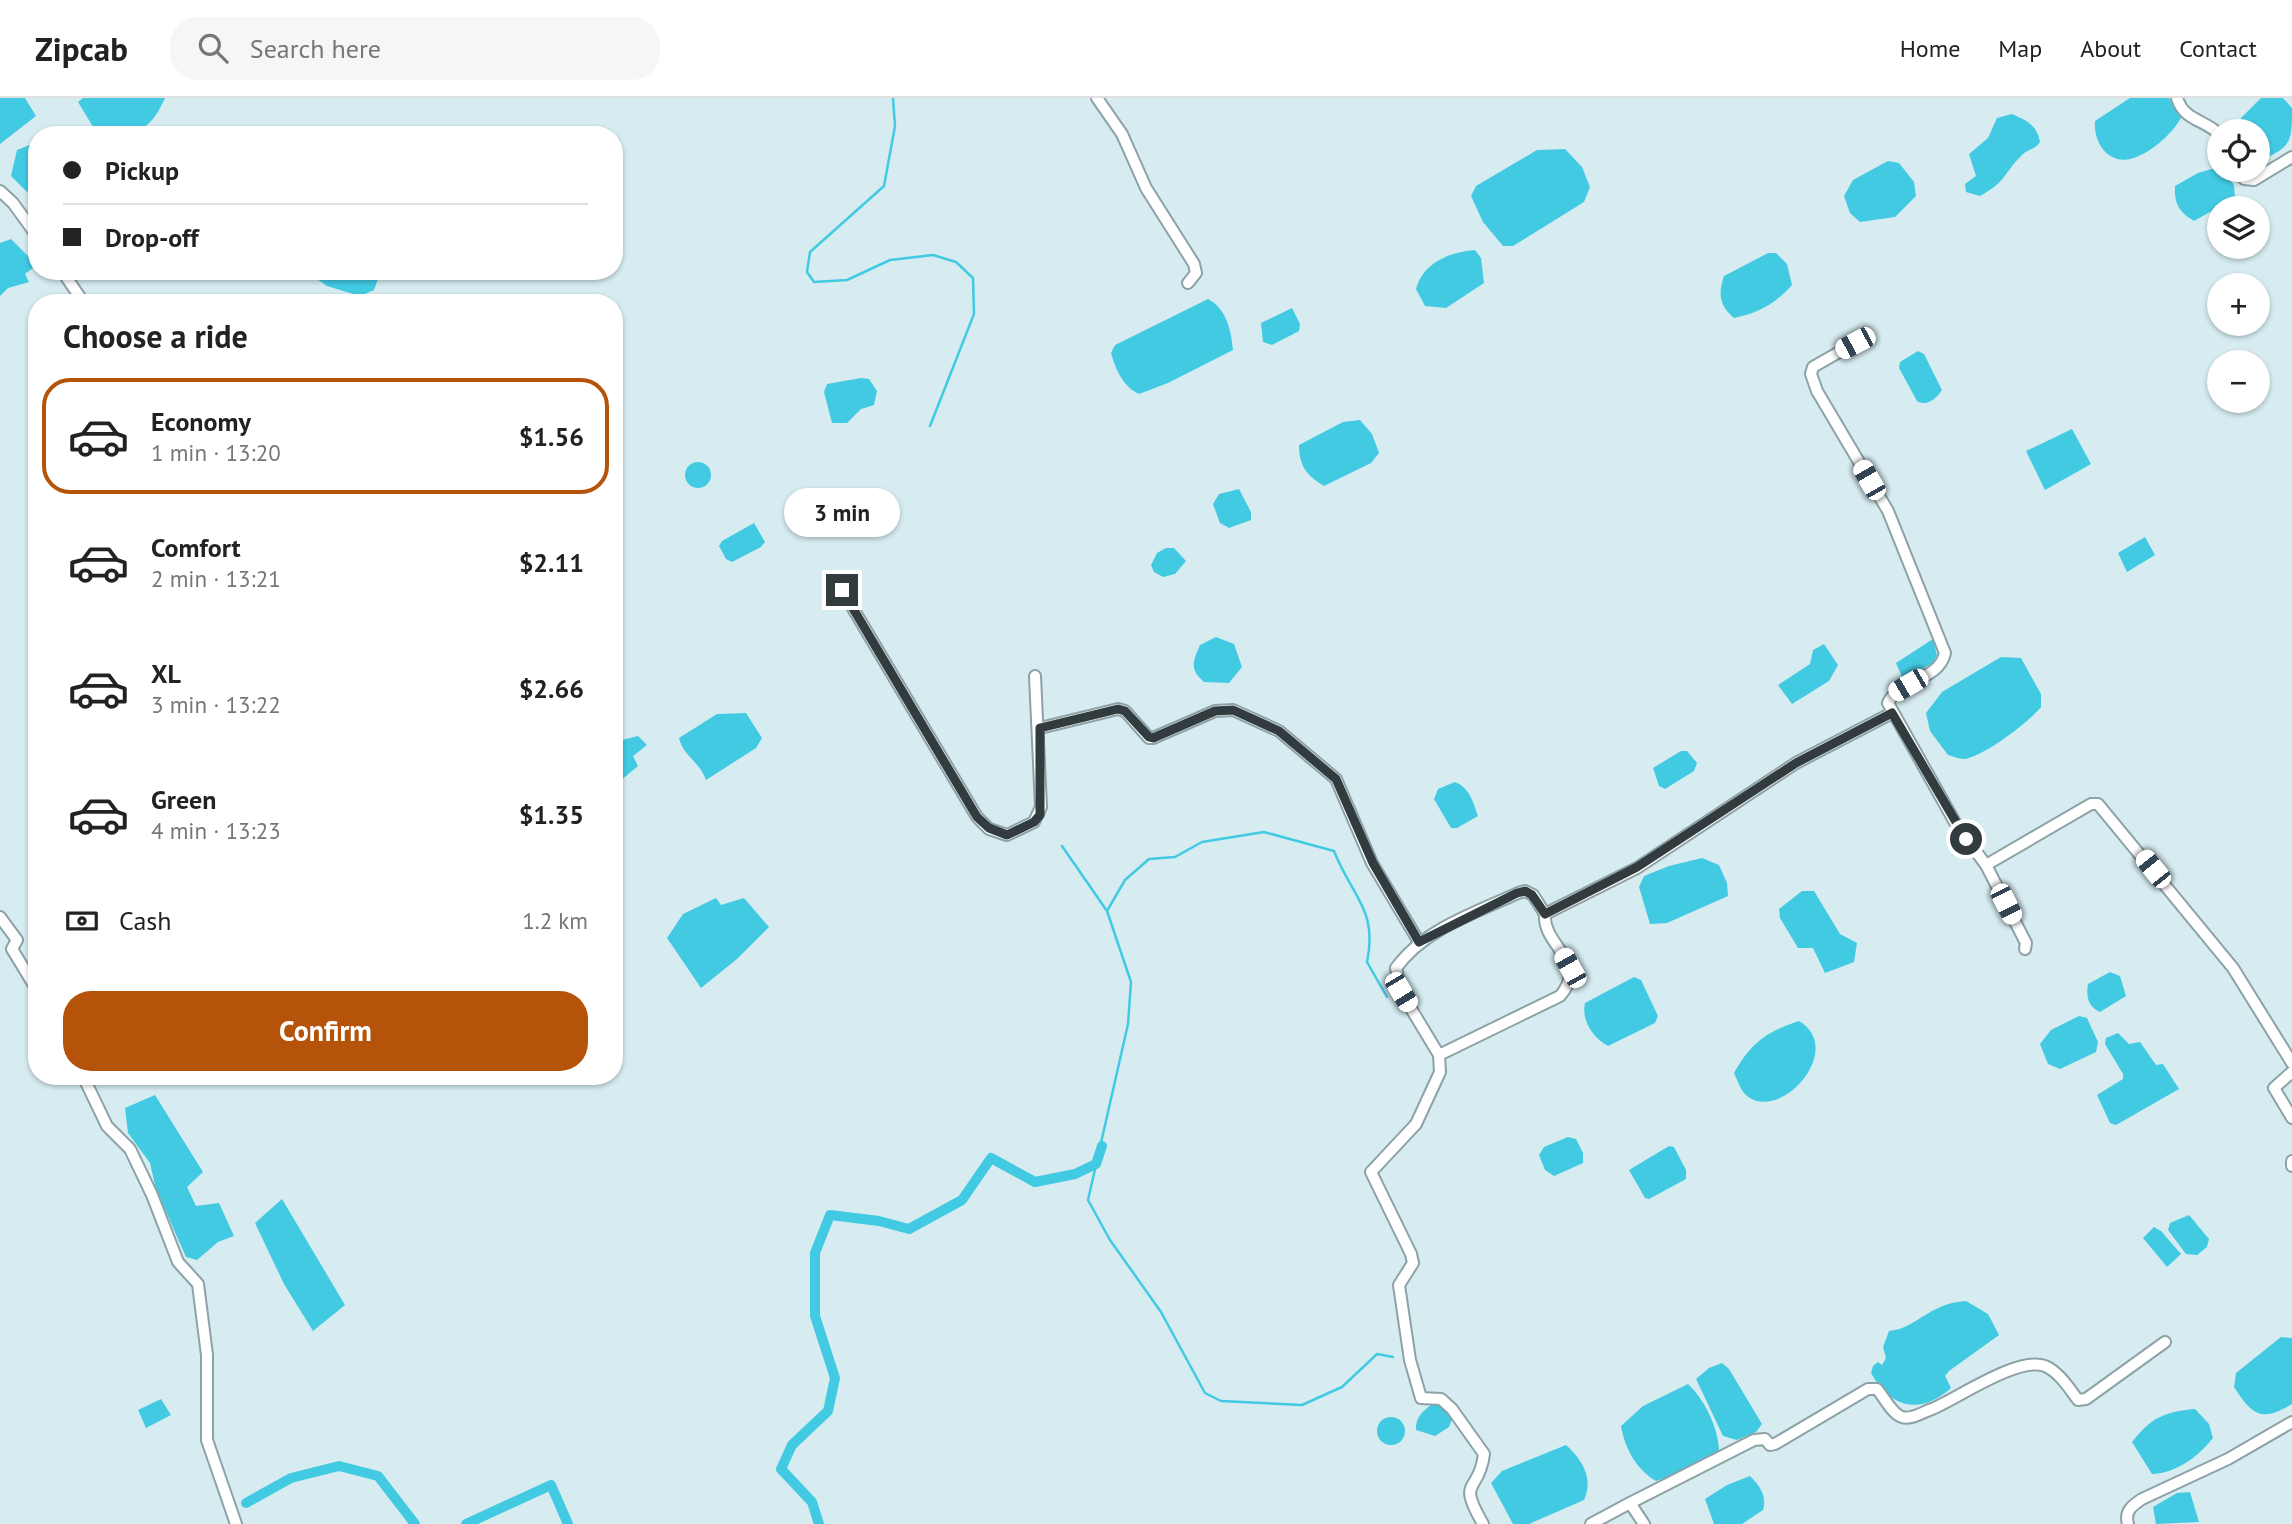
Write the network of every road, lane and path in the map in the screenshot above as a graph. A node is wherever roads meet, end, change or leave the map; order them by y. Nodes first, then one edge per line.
1 (1097, 98) edge
2 (2176, 98) edge
3 (2207, 128) edge
4 (2292, 157) edge
5 (2270, 170) edge
6 (0, 191) edge
7 (28, 224) edge
8 (1188, 283) dead end
9 (1855, 343) dead end
10 (842, 590) dead end
11 (1035, 676) dead end
12 (1892, 713) junction
13 (1040, 728) junction
14 (1986, 865) junction
15 (1545, 914) junction
16 (0, 917) edge
17 (1419, 942) junction
18 (2025, 949) dead end
19 (28, 975) edge
20 (1439, 1055) junction
21 (2292, 1063) edge
22 (2292, 1072) edge
23 (86, 1085) edge
24 (2292, 1118) edge
25 (2165, 1342) dead end
26 (2292, 1422) edge
27 (1630, 1503) junction
28 (236, 1524) edge
29 (1483, 1524) edge
30 (1591, 1524) edge
31 (1644, 1524) edge
32 (2127, 1524) edge

1 - 8 street
2 - 3 street
4 - 5 street
6 - 7 street
9 - 12 street
10 - 13 street
11 - 13 street
12 - 14 street
12 - 15 street
13 - 17 street
14 - 18 street
14 - 21 street
15 - 17 street
15 - 20 street
16 - 19 street
17 - 20 street
20 - 29 street
22 - 24 street
23 - 28 street
25 - 27 street
26 - 32 street
27 - 30 street
27 - 31 street

